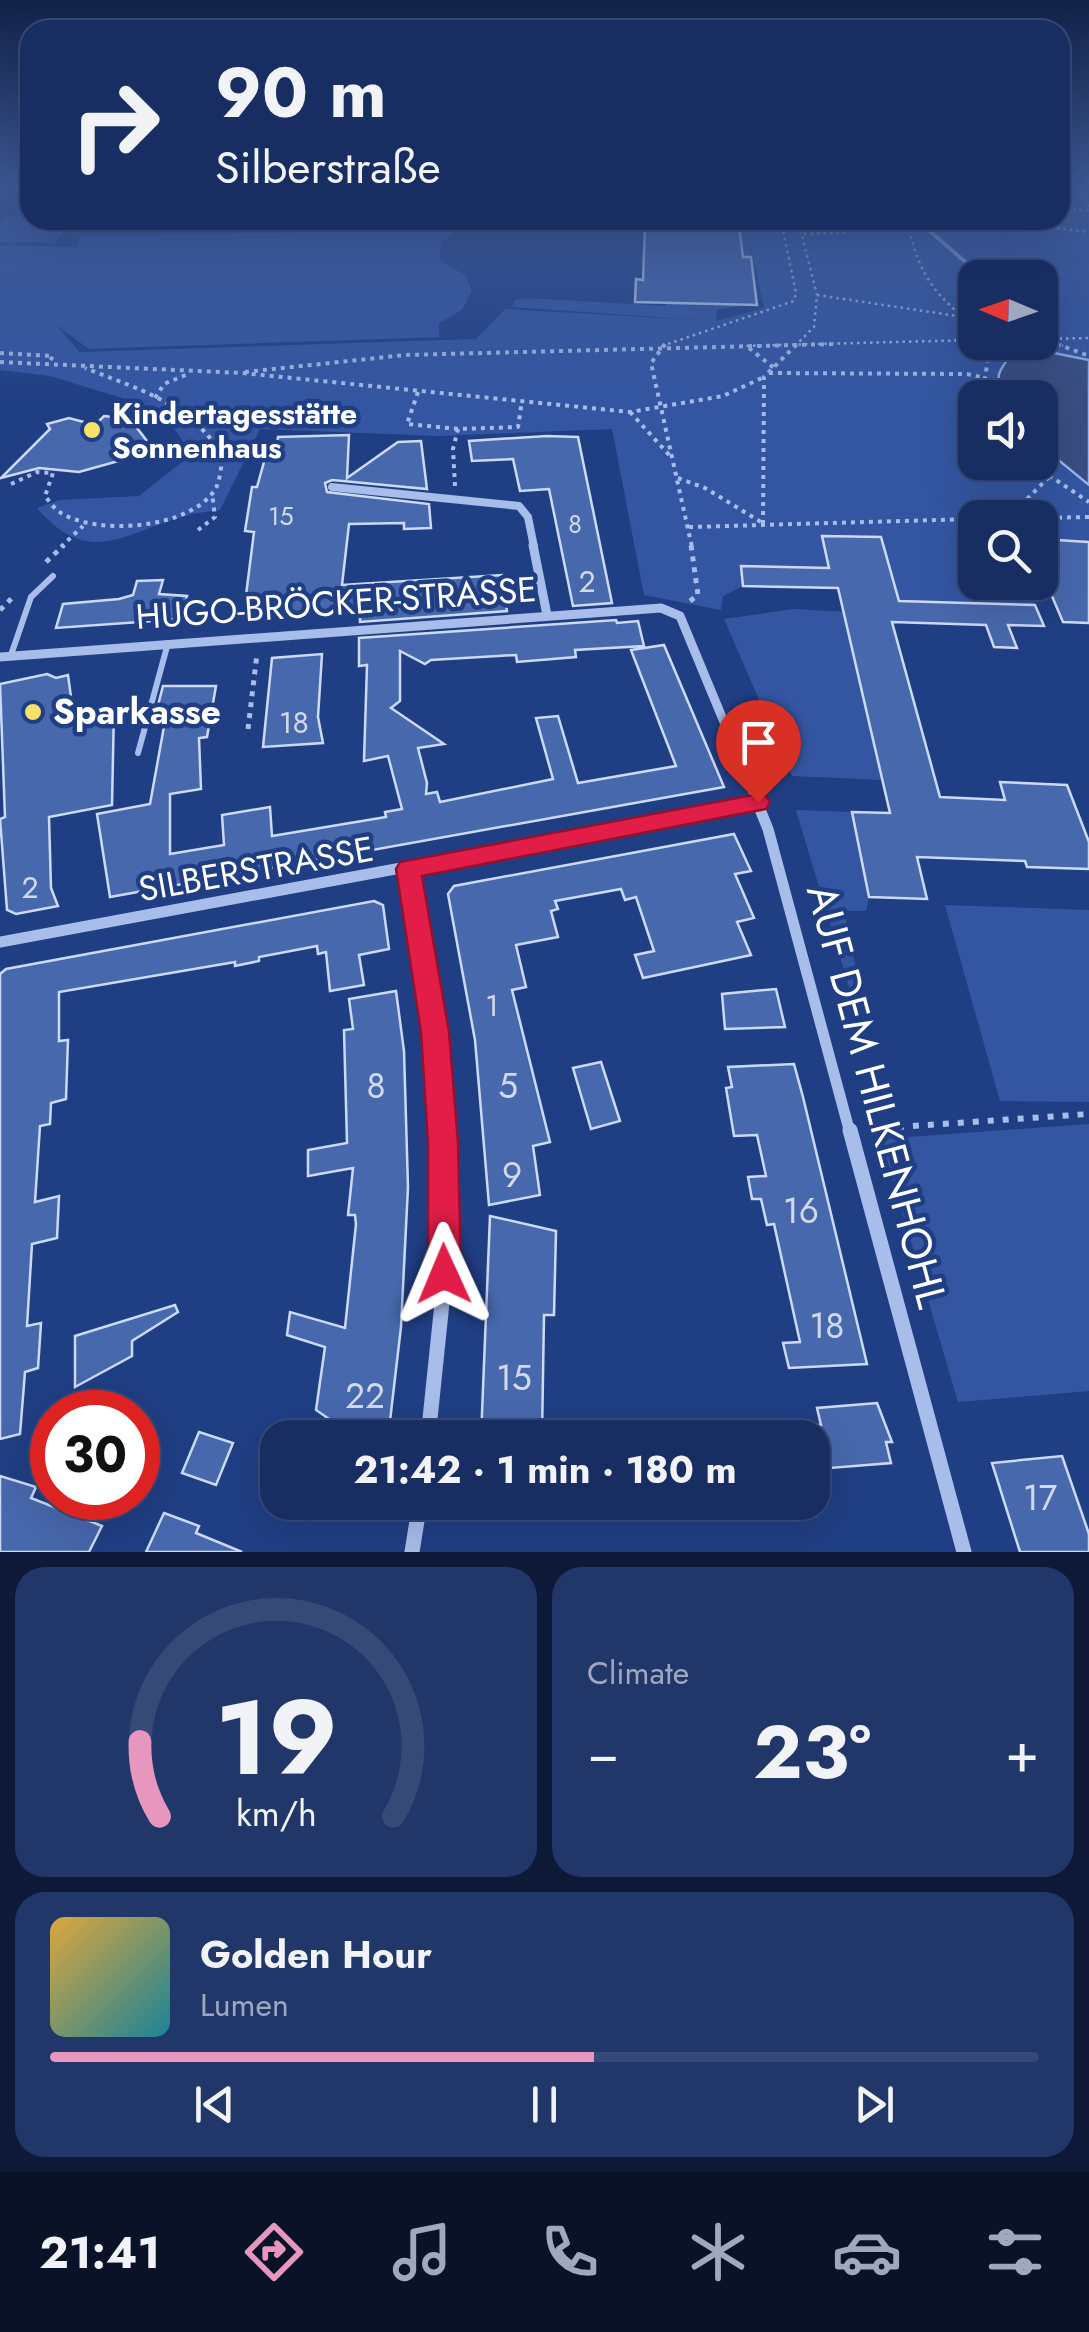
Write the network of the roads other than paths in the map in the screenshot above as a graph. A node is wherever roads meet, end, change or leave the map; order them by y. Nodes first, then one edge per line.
1 (332, 487) dead end
2 (53, 576) dead end
3 (675, 612) joint
4 (547, 615) junction
5 (168, 643) junction
6 (6, 656) edge
7 (138, 753) dead end
8 (758, 802) junction
9 (408, 869) junction
10 (0, 942) edge
11 (430, 1420) edge
12 (417, 1520) edge
13 (412, 1552) edge
14 (964, 1552) edge

1 - 4 street
2 - 6 lane
3 - 4 street, HUGO-BRÖCKER-STRASSE
3 - 8 street, AUF DEM HILKENHOHL
4 - 5 street, HUGO-BRÖCKER-STRASSE
5 - 6 street, HUGO-BRÖCKER-STRASSE
5 - 7 lane
8 - 9 street, SILBERSTRASSE
8 - 14 street, AUF DEM HILKENHOHL
9 - 10 street, SILBERSTRASSE
9 - 11 street
12 - 13 street

